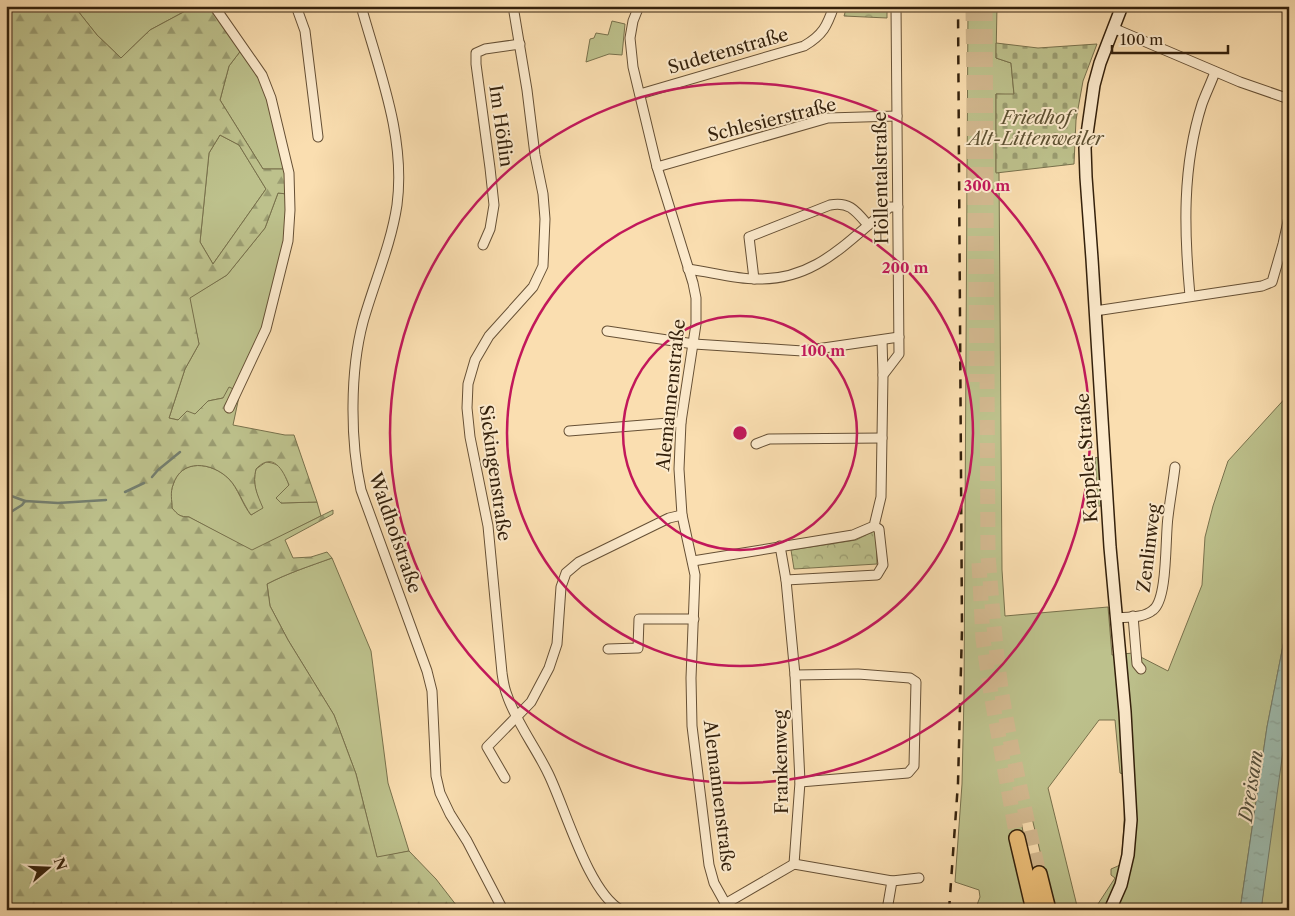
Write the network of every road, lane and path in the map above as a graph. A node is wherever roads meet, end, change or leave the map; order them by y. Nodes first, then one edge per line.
1 (214, 6) edge
2 (296, 6) edge
3 (361, 6) edge
4 (513, 6) edge
5 (639, 6) edge
6 (834, 6) edge
7 (896, 6) edge
8 (1122, 6) edge
9 (1113, 28) junction
10 (520, 44) junction
11 (1216, 72) junction
12 (640, 94) junction
13 (1289, 99) edge
14 (897, 116) junction
15 (318, 136) dead end
16 (657, 167) junction
17 (898, 207) junction
18 (1289, 217) edge
19 (868, 225) junction
20 (483, 245) dead end
21 (688, 268) junction
22 (754, 279) junction
23 (1190, 296) junction
24 (1095, 311) junction
25 (606, 331) dead end
26 (899, 337) junction
27 (882, 340) junction
28 (694, 344) junction
29 (883, 375) junction
30 (229, 408) dead end
31 (681, 422) junction
32 (569, 430) dead end
33 (882, 438) junction
34 (756, 444) dead end
35 (1175, 467) dead end
36 (682, 515) junction
37 (876, 527) junction
38 (780, 546) junction
39 (693, 561) junction
40 (786, 580) junction
41 (1133, 616) junction
42 (1116, 618) junction
43 (694, 619) junction
44 (608, 649) dead end
45 (1141, 669) dead end
46 (795, 675) junction
47 (516, 716) junction
48 (505, 778) dead end
49 (800, 782) junction
50 (1017, 838) tunnel mouth
51 (794, 864) junction
52 (1039, 874) tunnel mouth
53 (919, 878) dead end
54 (892, 881) junction
55 (727, 907) edge
56 (503, 910) edge
57 (621, 910) edge
58 (887, 910) edge
59 (1034, 910) edge
60 (1048, 910) edge
61 (1110, 910) edge

1 - 30 street
2 - 15 street
3 - 56 street, Waldhofstraße
4 - 10 street, Sickingenstraße
5 - 12 street, Alemannenstraße
6 - 12 street, Sudetenstraße
7 - 14 street, Höllentalstraße
8 - 9 street, Kappler Straße
9 - 11 street
9 - 24 street, Kappler Straße
10 - 20 street, Im Höflin
10 - 47 street, Sickingenstraße
11 - 13 street
11 - 23 street
12 - 16 street, Alemannenstraße
14 - 16 street, Schlesierstraße
14 - 17 street, Höllentalstraße
16 - 21 street, Alemannenstraße
17 - 19 street
17 - 26 street, Höllentalstraße
18 - 23 street
19 - 22 street
19 - 22 street
21 - 22 street
21 - 28 street, Alemannenstraße
23 - 24 street
24 - 42 street, Kappler Straße
25 - 28 street
26 - 27 street
26 - 29 street, Höllentalstraße
27 - 28 street
27 - 29 street
28 - 31 street, Alemannenstraße
29 - 33 street
31 - 32 street
31 - 36 street, Alemannenstraße
33 - 34 street
33 - 37 street
35 - 41 street, Zenlinweg
36 - 39 street, Alemannenstraße
36 - 47 street
37 - 38 street
37 - 40 street
38 - 39 street
38 - 40 street, Frankenweg
39 - 43 street, Alemannenstraße
40 - 46 street, Frankenweg
41 - 42 street, Zenlinweg
41 - 45 street, Zenlinweg
42 - 61 street, Kappler Straße
43 - 44 street
43 - 55 street, Alemannenstraße
46 - 49 street, Frankenweg
46 - 49 street
47 - 48 street
47 - 57 street, Sickingenstraße
49 - 51 street, Frankenweg
50 - 59 highway
51 - 54 street
51 - 55 street
52 - 60 highway
53 - 54 street
54 - 58 street

